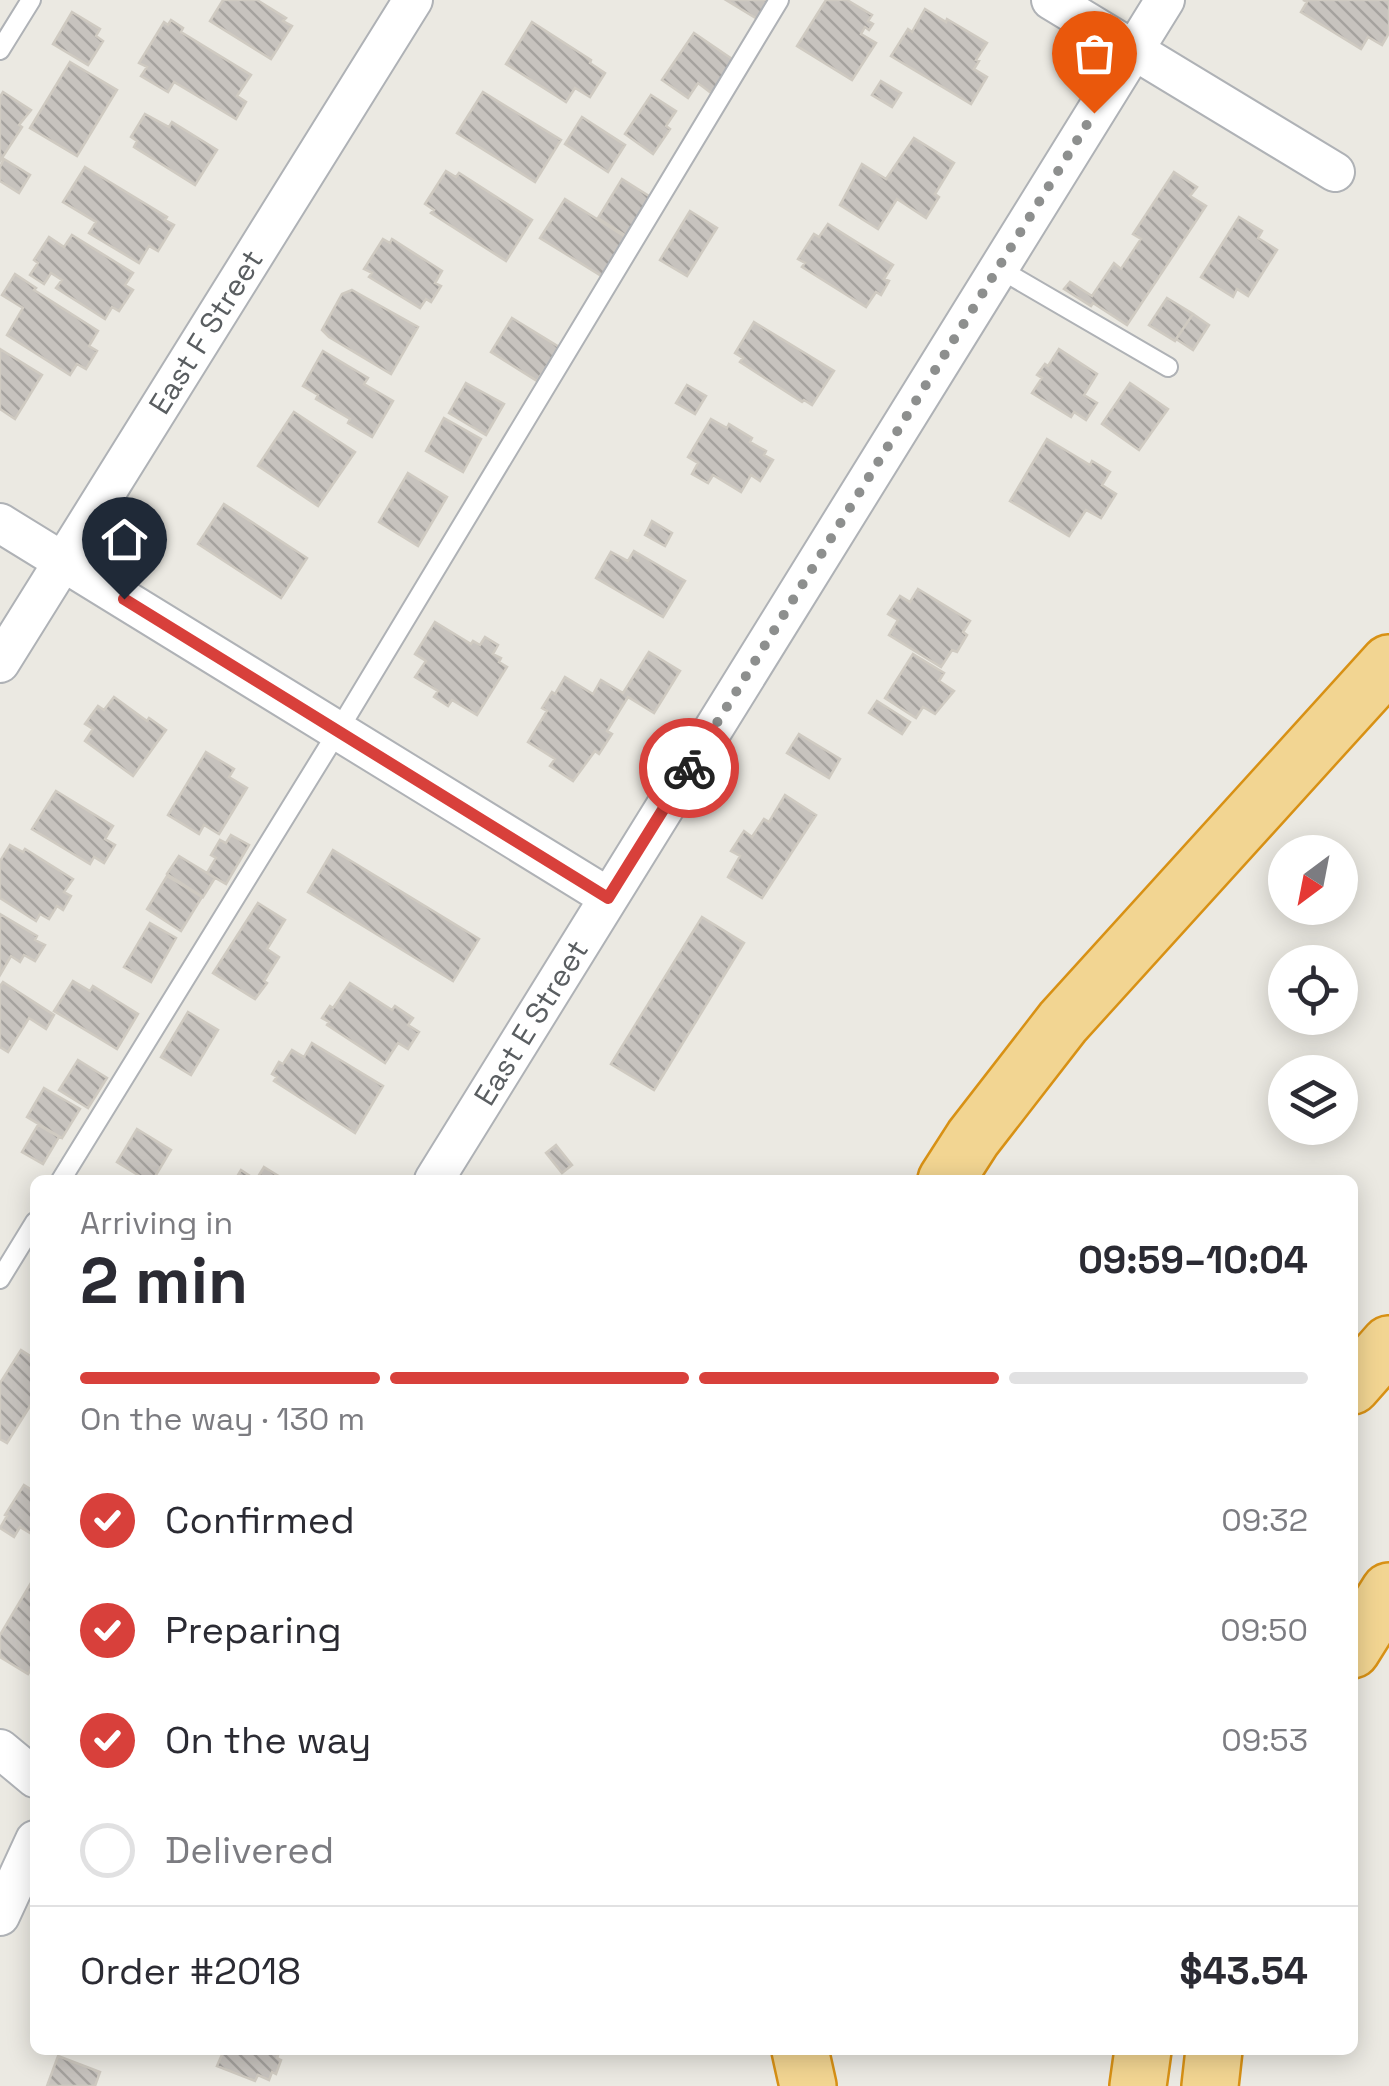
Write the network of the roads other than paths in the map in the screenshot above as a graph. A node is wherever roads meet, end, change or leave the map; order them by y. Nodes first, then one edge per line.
1 (31, 0) edge
2 (413, 0) edge
3 (779, 0) edge
4 (1051, 0) edge
5 (1165, 0) edge
6 (0, 50) edge
7 (1132, 50) junction
8 (1335, 172) dead end
9 (998, 268) junction
10 (1168, 367) dead end
11 (0, 523) edge
12 (63, 562) junction
13 (0, 663) edge
14 (1389, 663) edge
15 (1389, 721) edge
16 (338, 732) junction
17 (608, 898) junction
18 (1064, 1022) junction
19 (64, 1175) edge
20 (437, 1175) edge
21 (949, 1175) edge
22 (30, 1230) edge
23 (0, 1279) edge
24 (1389, 1344) edge
25 (1358, 1379) edge
26 (1389, 1591) edge
27 (1358, 1640) edge
28 (0, 1749) edge
29 (30, 1774) edge
30 (0, 1782) edge
31 (30, 1790) edge
32 (30, 1851) edge
33 (0, 1916) edge
34 (801, 2055) edge
35 (1142, 2055) edge
36 (1213, 2055) edge
37 (808, 2086) edge
38 (1138, 2086) edge
39 (1210, 2086) edge

1 - 6 lane
2 - 12 street, East F Street
3 - 16 lane
4 - 7 street
5 - 7 street, East E Street
7 - 8 street
7 - 9 street, East E Street
9 - 10 lane
9 - 17 street, East E Street
11 - 12 street
12 - 13 street, East F Street
12 - 16 street
14 - 18 highway
15 - 18 highway
16 - 17 street
16 - 19 lane
17 - 20 street, East E Street
18 - 21 highway
22 - 23 lane
24 - 25 highway
26 - 27 highway
28 - 29 street
30 - 31 street
32 - 33 street
34 - 37 highway
35 - 38 highway
36 - 39 highway

